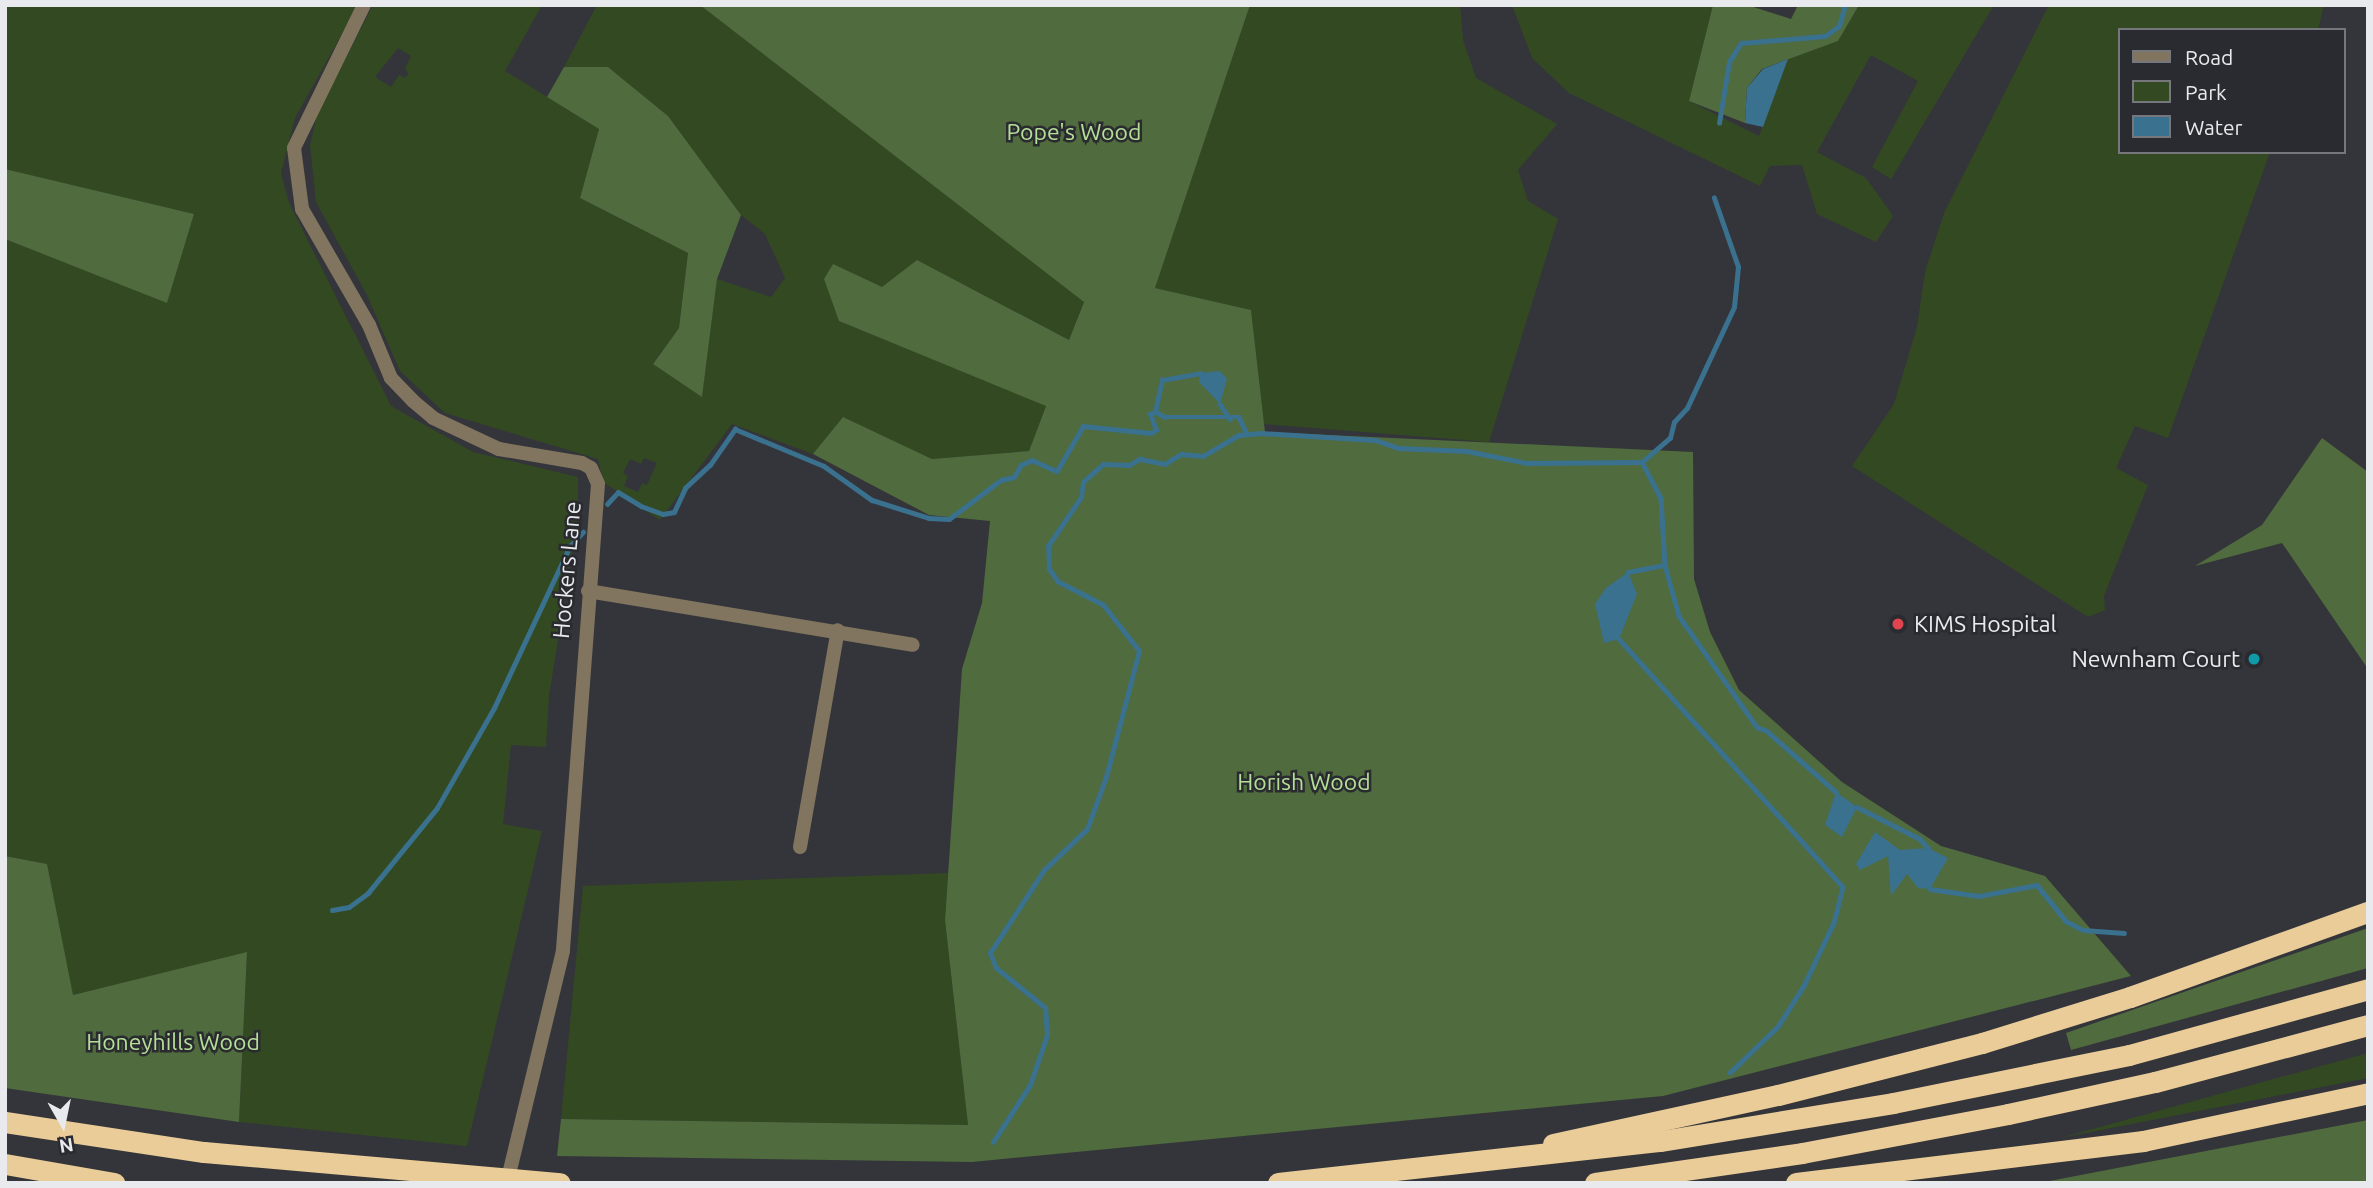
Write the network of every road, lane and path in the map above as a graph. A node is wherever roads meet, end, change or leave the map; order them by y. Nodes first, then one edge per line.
1 (364, 5) edge
2 (588, 591) junction
3 (838, 629) junction
4 (912, 645) dead end
5 (800, 847) dead end
6 (2368, 912) edge
7 (2368, 989) edge
8 (2368, 1025) edge
9 (2368, 1093) edge
10 (5, 1122) edge
11 (1493, 1162) junction
12 (5, 1164) edge
13 (114, 1183) edge
14 (507, 1183) edge
15 (560, 1183) edge
16 (1278, 1183) edge
17 (1595, 1183) edge
18 (1796, 1183) edge

1 - 2 street, Hockers Lane
2 - 3 street
2 - 14 street, Hockers Lane
3 - 4 street
3 - 5 street
6 - 11 highway
7 - 11 highway
8 - 17 highway
9 - 18 highway
10 - 15 highway
11 - 16 highway
12 - 13 highway

